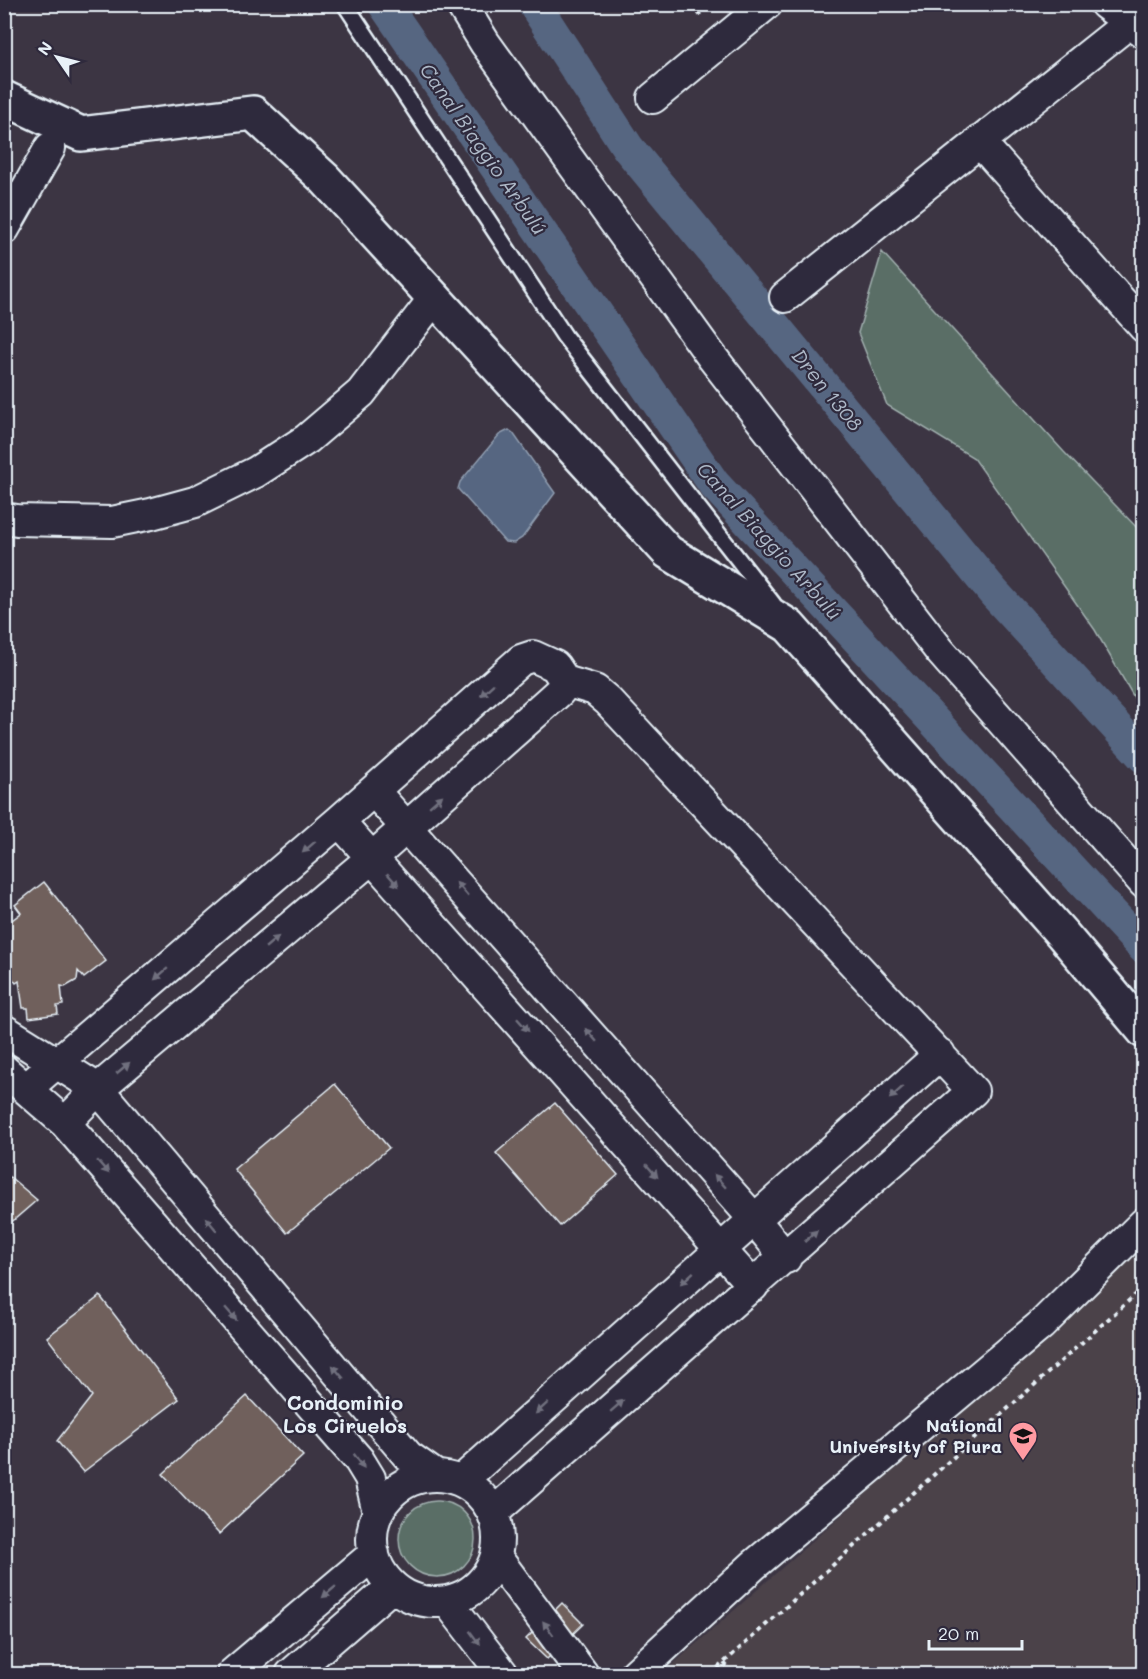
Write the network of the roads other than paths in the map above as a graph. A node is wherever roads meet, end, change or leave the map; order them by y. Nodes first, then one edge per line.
1 (345, 4) edge
2 (461, 4) edge
3 (767, 4) edge
4 (1105, 4) edge
5 (1136, 28) edge
6 (4, 98) edge
7 (653, 98) dead end
8 (979, 141) junction
9 (50, 148) dead end
10 (5, 226) edge
11 (435, 297) junction
12 (785, 297) dead end
13 (1143, 327) edge
14 (4, 518) edge
15 (789, 626) junction
16 (565, 681) junction
17 (374, 791) junction
18 (339, 821) junction
19 (407, 827) junction
20 (373, 857) junction
21 (1143, 883) edge
22 (4, 1030) edge
23 (1143, 1031) edge
24 (940, 1054) junction
25 (56, 1063) junction
26 (15, 1079) edge
27 (98, 1089) junction
28 (65, 1123) junction
29 (754, 1219) junction
30 (1143, 1223) edge
31 (721, 1248) junction
32 (786, 1258) junction
33 (753, 1286) junction
34 (448, 1478) junction
35 (378, 1512) junction
36 (493, 1513) junction
37 (374, 1554) junction
38 (496, 1557) junction
39 (393, 1586) junction
40 (447, 1601) junction
41 (232, 1674) edge
42 (291, 1674) edge
43 (503, 1674) edge
44 (583, 1674) edge
45 (635, 1674) edge

1 - 15 lane
2 - 21 street
3 - 7 street
4 - 5 street
5 - 8 street
6 - 11 street
8 - 12 street
8 - 13 street
9 - 10 street
11 - 14 street
11 - 15 street
15 - 23 street
16 -> 17 street
19 -> 16 street
16 - 24 street
17 - 18 street
17 - 19 street
18 - 20 street
18 -> 25 street
19 - 20 street
29 -> 19 street
27 -> 20 street
20 -> 31 street
22 - 25 street
24 -> 29 street
32 -> 24 street
25 - 26 street
25 - 27 street
26 - 28 street
27 - 28 street
34 -> 27 street
28 -> 35 street
29 - 31 street
29 - 32 street
30 - 45 street
31 - 33 street
31 -> 34 street
32 - 33 street
36 -> 33 street
34 - 35 street
34 - 36 street
35 - 37 street
36 - 38 street
37 - 39 street
37 -> 41 street
38 - 40 street
44 -> 38 street
39 - 40 street
39 - 42 street
40 -> 43 street

